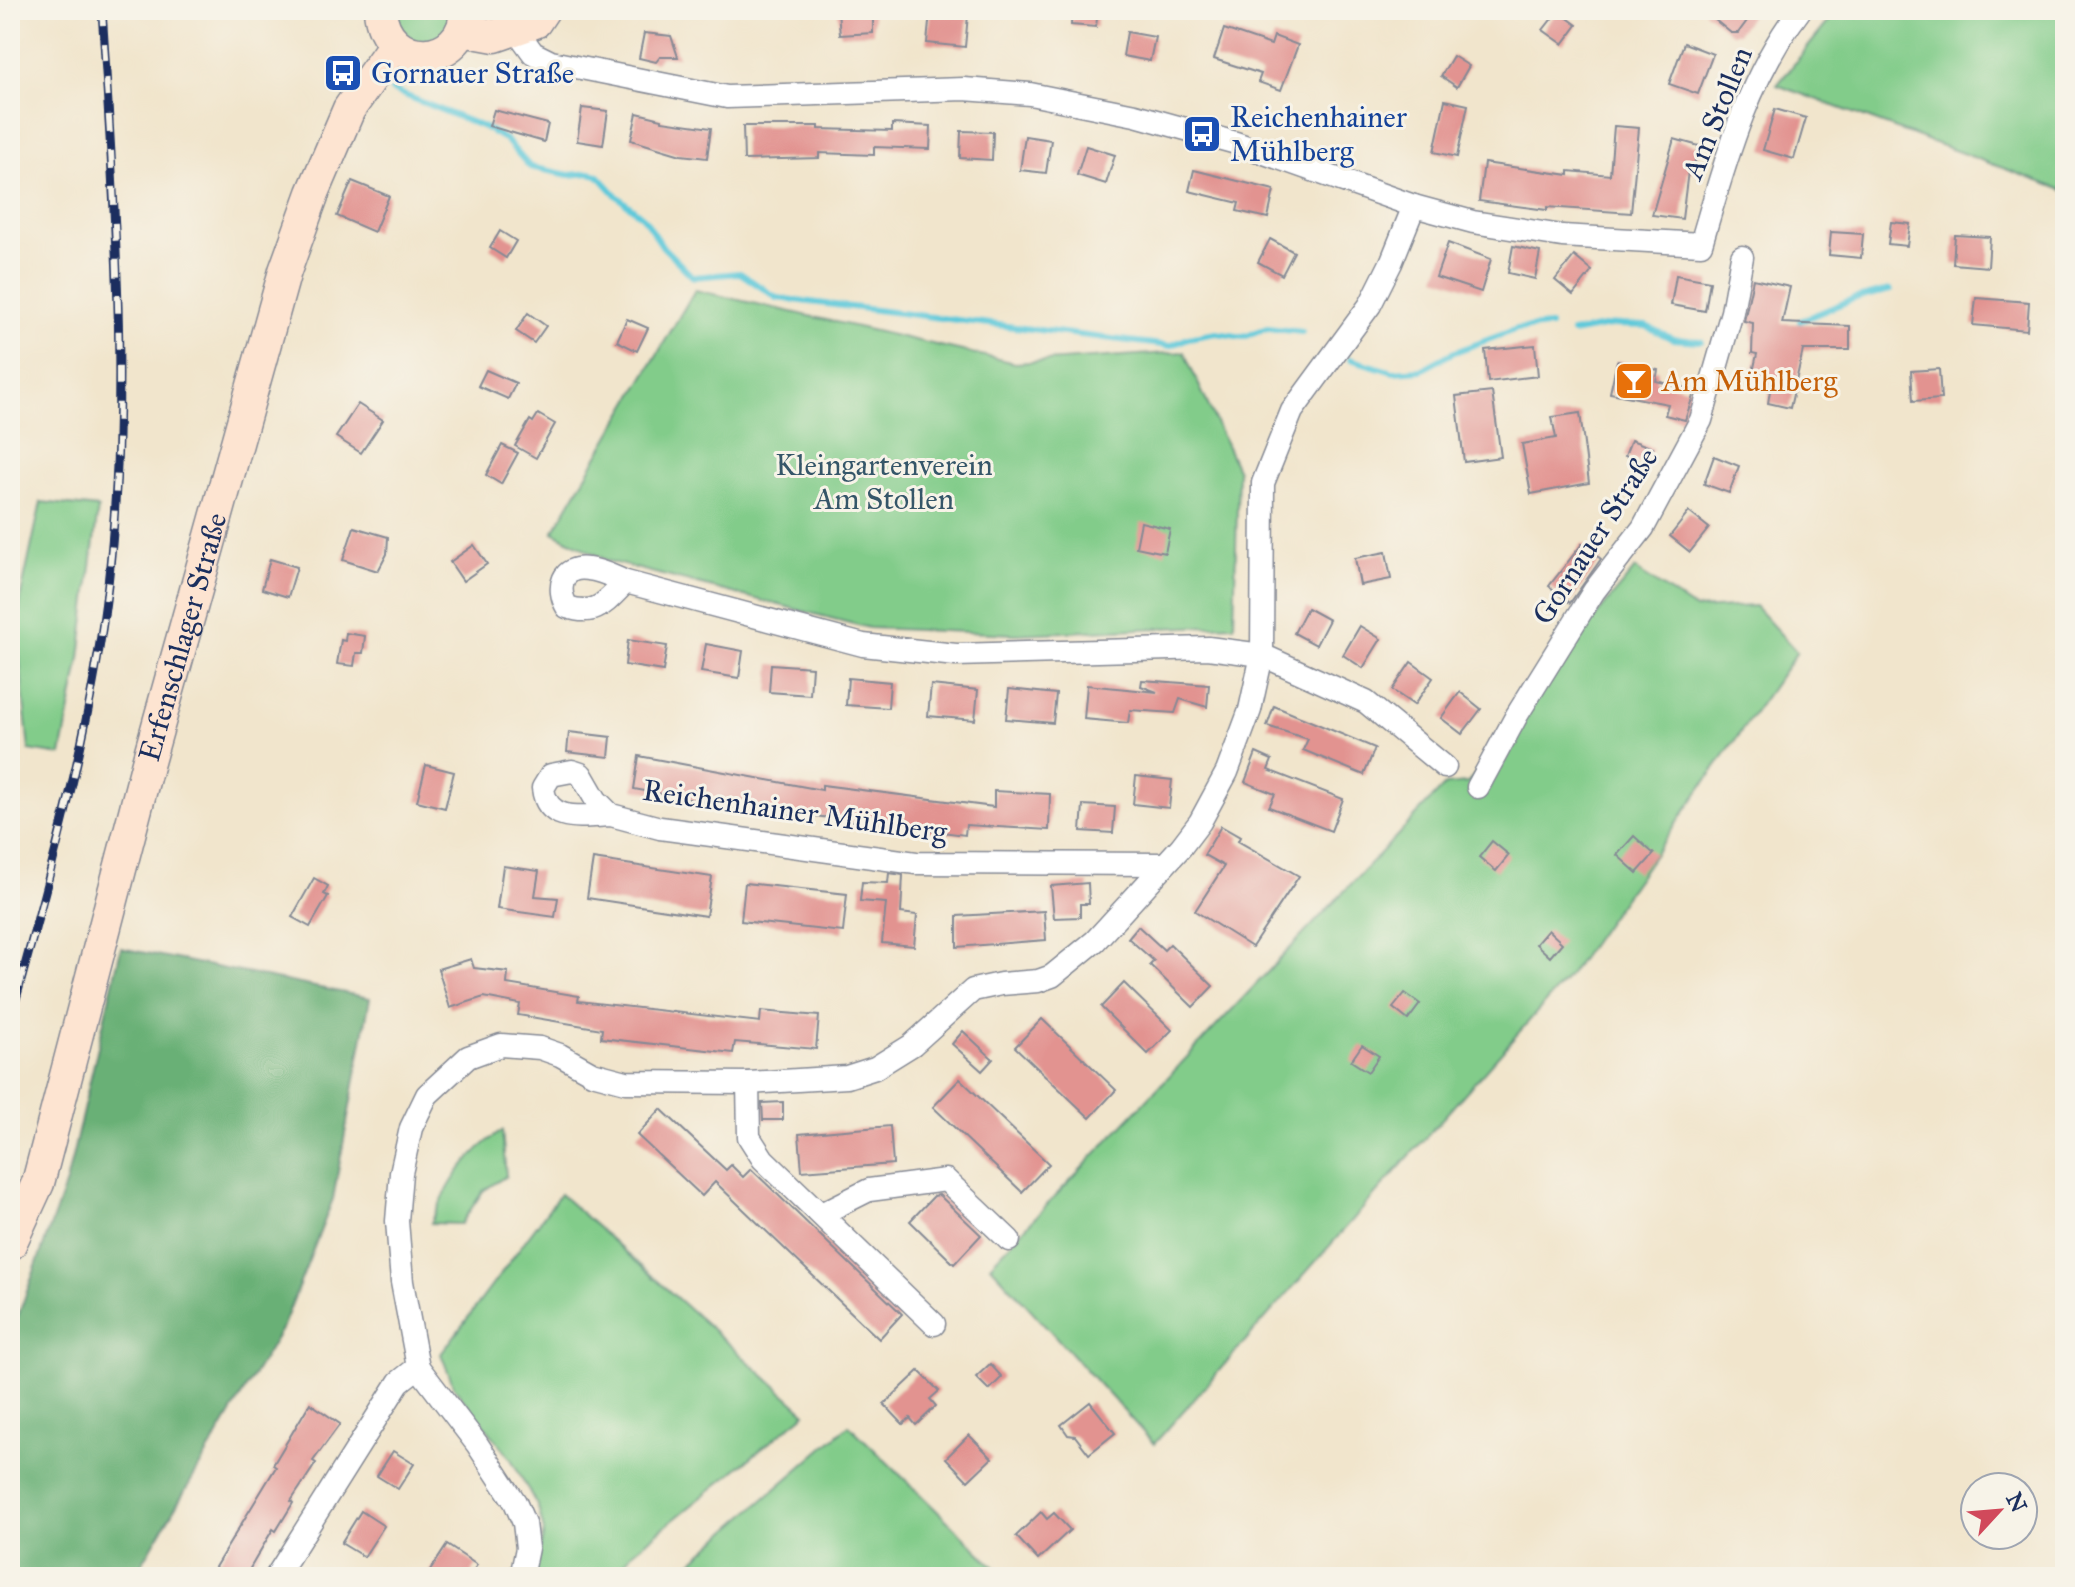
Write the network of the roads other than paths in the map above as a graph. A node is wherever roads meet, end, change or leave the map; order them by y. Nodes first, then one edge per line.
1 (380, 10) edge
2 (543, 10) edge
3 (1800, 10) edge
4 (464, 20) edge
5 (517, 31) junction
6 (395, 44) junction
7 (1414, 206) junction
8 (1742, 257) dead end
9 (626, 582) dead end
10 (1262, 655) junction
11 (1445, 767) dead end
12 (1478, 787) dead end
13 (611, 815) dead end
14 (1164, 864) junction
15 (748, 1083) junction
16 (821, 1214) junction
17 (1009, 1240) dead end
18 (10, 1244) edge
19 (934, 1324) dead end
20 (418, 1367) junction
21 (276, 1577) edge
22 (521, 1577) edge

1 - 6 main road
2 - 5 main road
3 - 7 street, Am Stollen
4 - 5 main road
4 - 6 main road
5 - 7 street
6 - 18 main road, Erfenschlager Straße
7 - 10 street
8 - 12 street, Gornauer Straße
9 - 10 street
10 - 11 street
10 - 14 street
13 - 14 street, Reichenhainer Mühlberg
14 - 15 street
15 - 16 street
15 - 20 street
16 - 17 street
16 - 19 street
20 - 21 street
20 - 22 street

